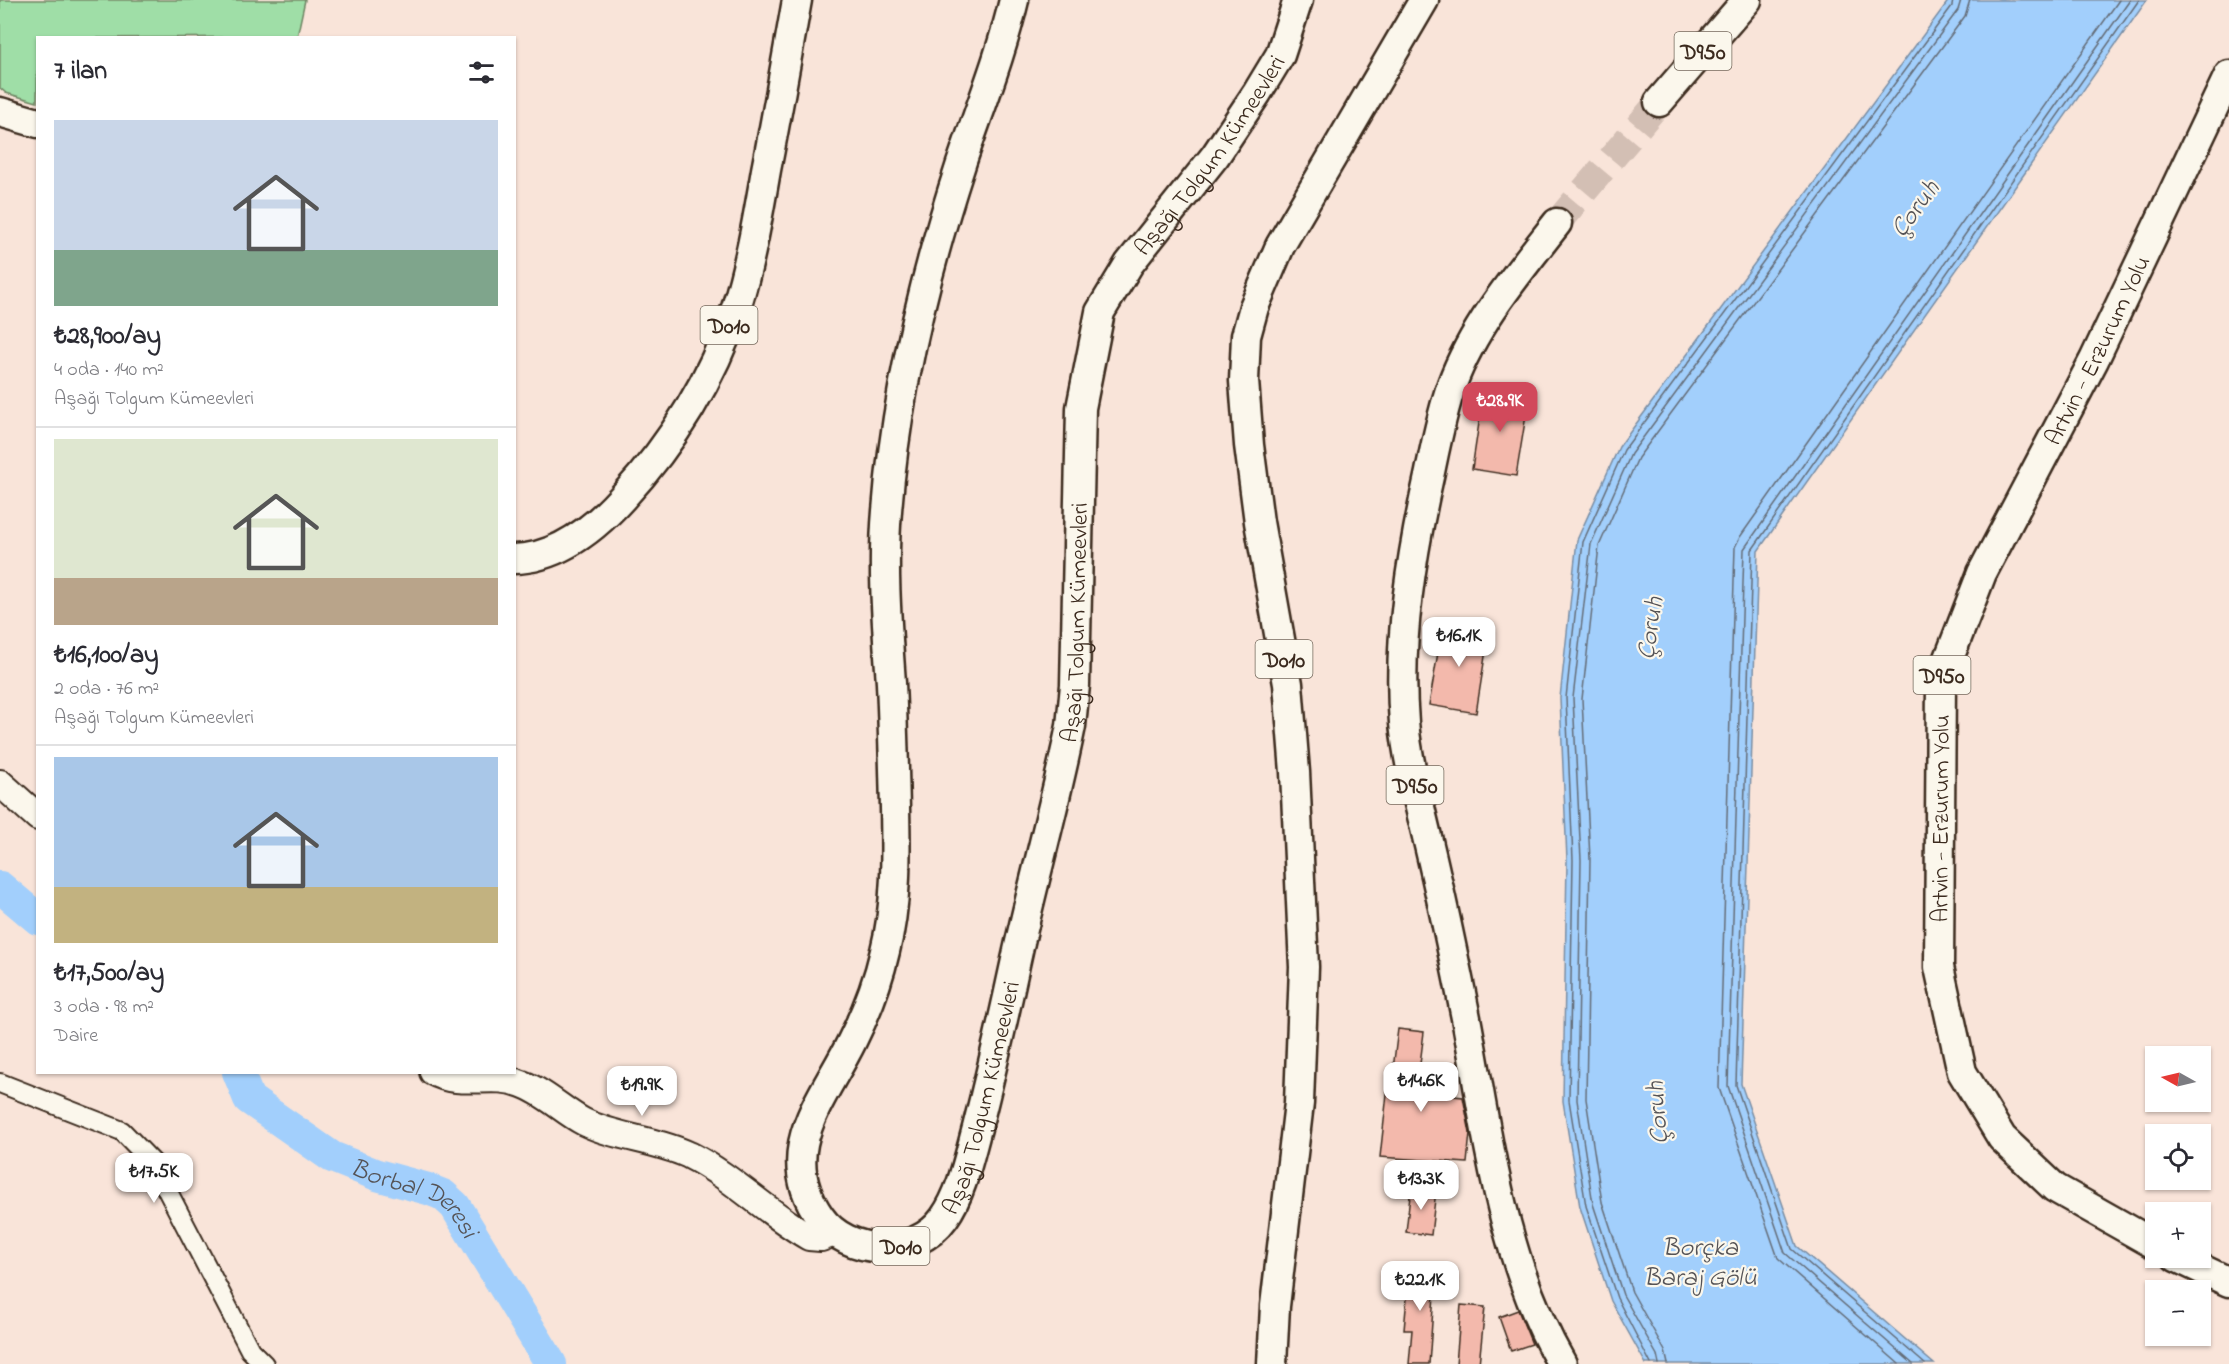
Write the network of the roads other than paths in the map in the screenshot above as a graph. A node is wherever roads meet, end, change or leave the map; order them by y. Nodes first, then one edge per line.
1 (797, 0) edge
2 (1014, 0) edge
3 (1298, 0) edge
4 (1424, 0) edge
5 (1747, 0) edge
6 (2229, 75) edge
7 (1659, 102) tunnel mouth
8 (0, 112) edge
9 (36, 122) edge
10 (1557, 223) tunnel mouth
11 (516, 559) edge
12 (0, 783) edge
13 (36, 815) edge
14 (438, 1074) edge
15 (0, 1083) edge
16 (834, 1233) junction
17 (2145, 1239) edge
18 (2199, 1268) edge
19 (2229, 1282) edge
20 (264, 1364) edge
21 (1272, 1364) edge
22 (1562, 1364) edge

1 - 11 main road, D010
2 - 16 main road, Aşağı Tolgum Kümeevleri / D010
3 - 16 main road, Aşağı Tolgum Kümeevleri / D010
4 - 21 main road, D010
5 - 7 main road, D950
6 - 17 main road, Artvin - Erzurum Yolu / D950
8 - 9 main road
10 - 22 main road, D950
12 - 13 street
14 - 16 street
15 - 20 street
18 - 19 main road

